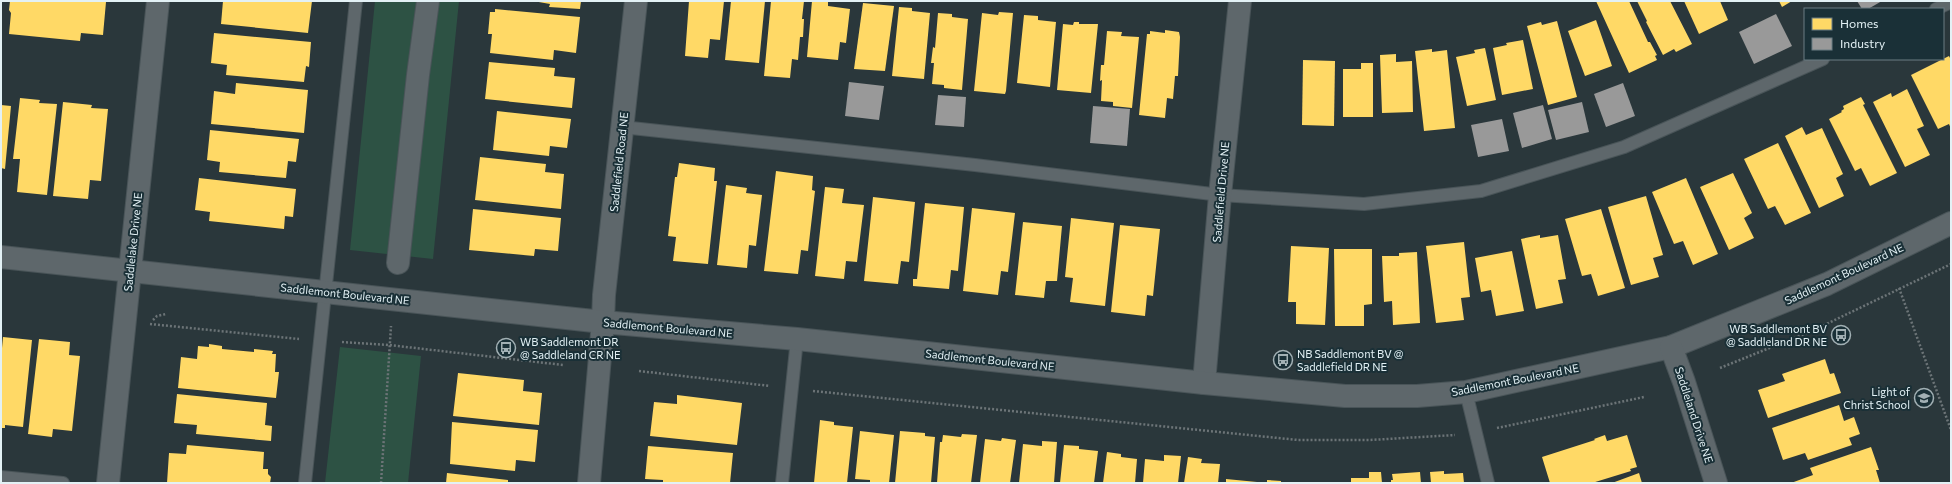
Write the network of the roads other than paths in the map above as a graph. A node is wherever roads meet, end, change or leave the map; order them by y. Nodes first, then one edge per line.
1 (158, 1) edge
2 (356, 1) edge
3 (428, 1) edge
4 (636, 1) edge
5 (1240, 1) edge
6 (1951, 2) edge
7 (1938, 8) edge
8 (1821, 60) edge
9 (622, 127) junction
10 (1220, 195) junction
11 (1951, 223) edge
12 (1, 257) edge
13 (398, 263) dead end
14 (130, 272) junction
15 (326, 292) junction
16 (603, 322) junction
17 (797, 339) junction
18 (1671, 347) junction
19 (1204, 383) junction
20 (1466, 392) junction
21 (1, 477) edge
22 (63, 483) edge
23 (108, 483) edge
24 (305, 483) edge
25 (589, 483) edge
26 (782, 483) edge
27 (1488, 483) edge
28 (1716, 483) edge

1 - 14 street, Saddlelake Drive NE
2 - 15 lane
3 - 13 street
4 - 9 street, Saddlefield Road NE
5 - 10 street, Saddlefield Drive NE
6 - 7 lane
8 - 10 lane
9 - 10 lane
9 - 16 street, Saddlefield Road NE
10 - 19 street, Saddlefield Drive NE
11 - 18 street, Saddlemont Boulevard NE
12 - 14 street, Saddlemont Boulevard NE
14 - 15 street, Saddlemont Boulevard NE
14 - 23 street, Saddlelake Drive NE
15 - 16 street, Saddlemont Boulevard NE
15 - 24 lane
16 - 17 street, Saddlemont Boulevard NE
16 - 25 street, Saddlefield Road NE
17 - 19 street, Saddlemont Boulevard NE
17 - 26 lane
18 - 20 street, Saddlemont Boulevard NE
18 - 28 street, Saddleland Drive NE
19 - 20 street, Saddlemont Boulevard NE
20 - 27 lane
21 - 22 lane

